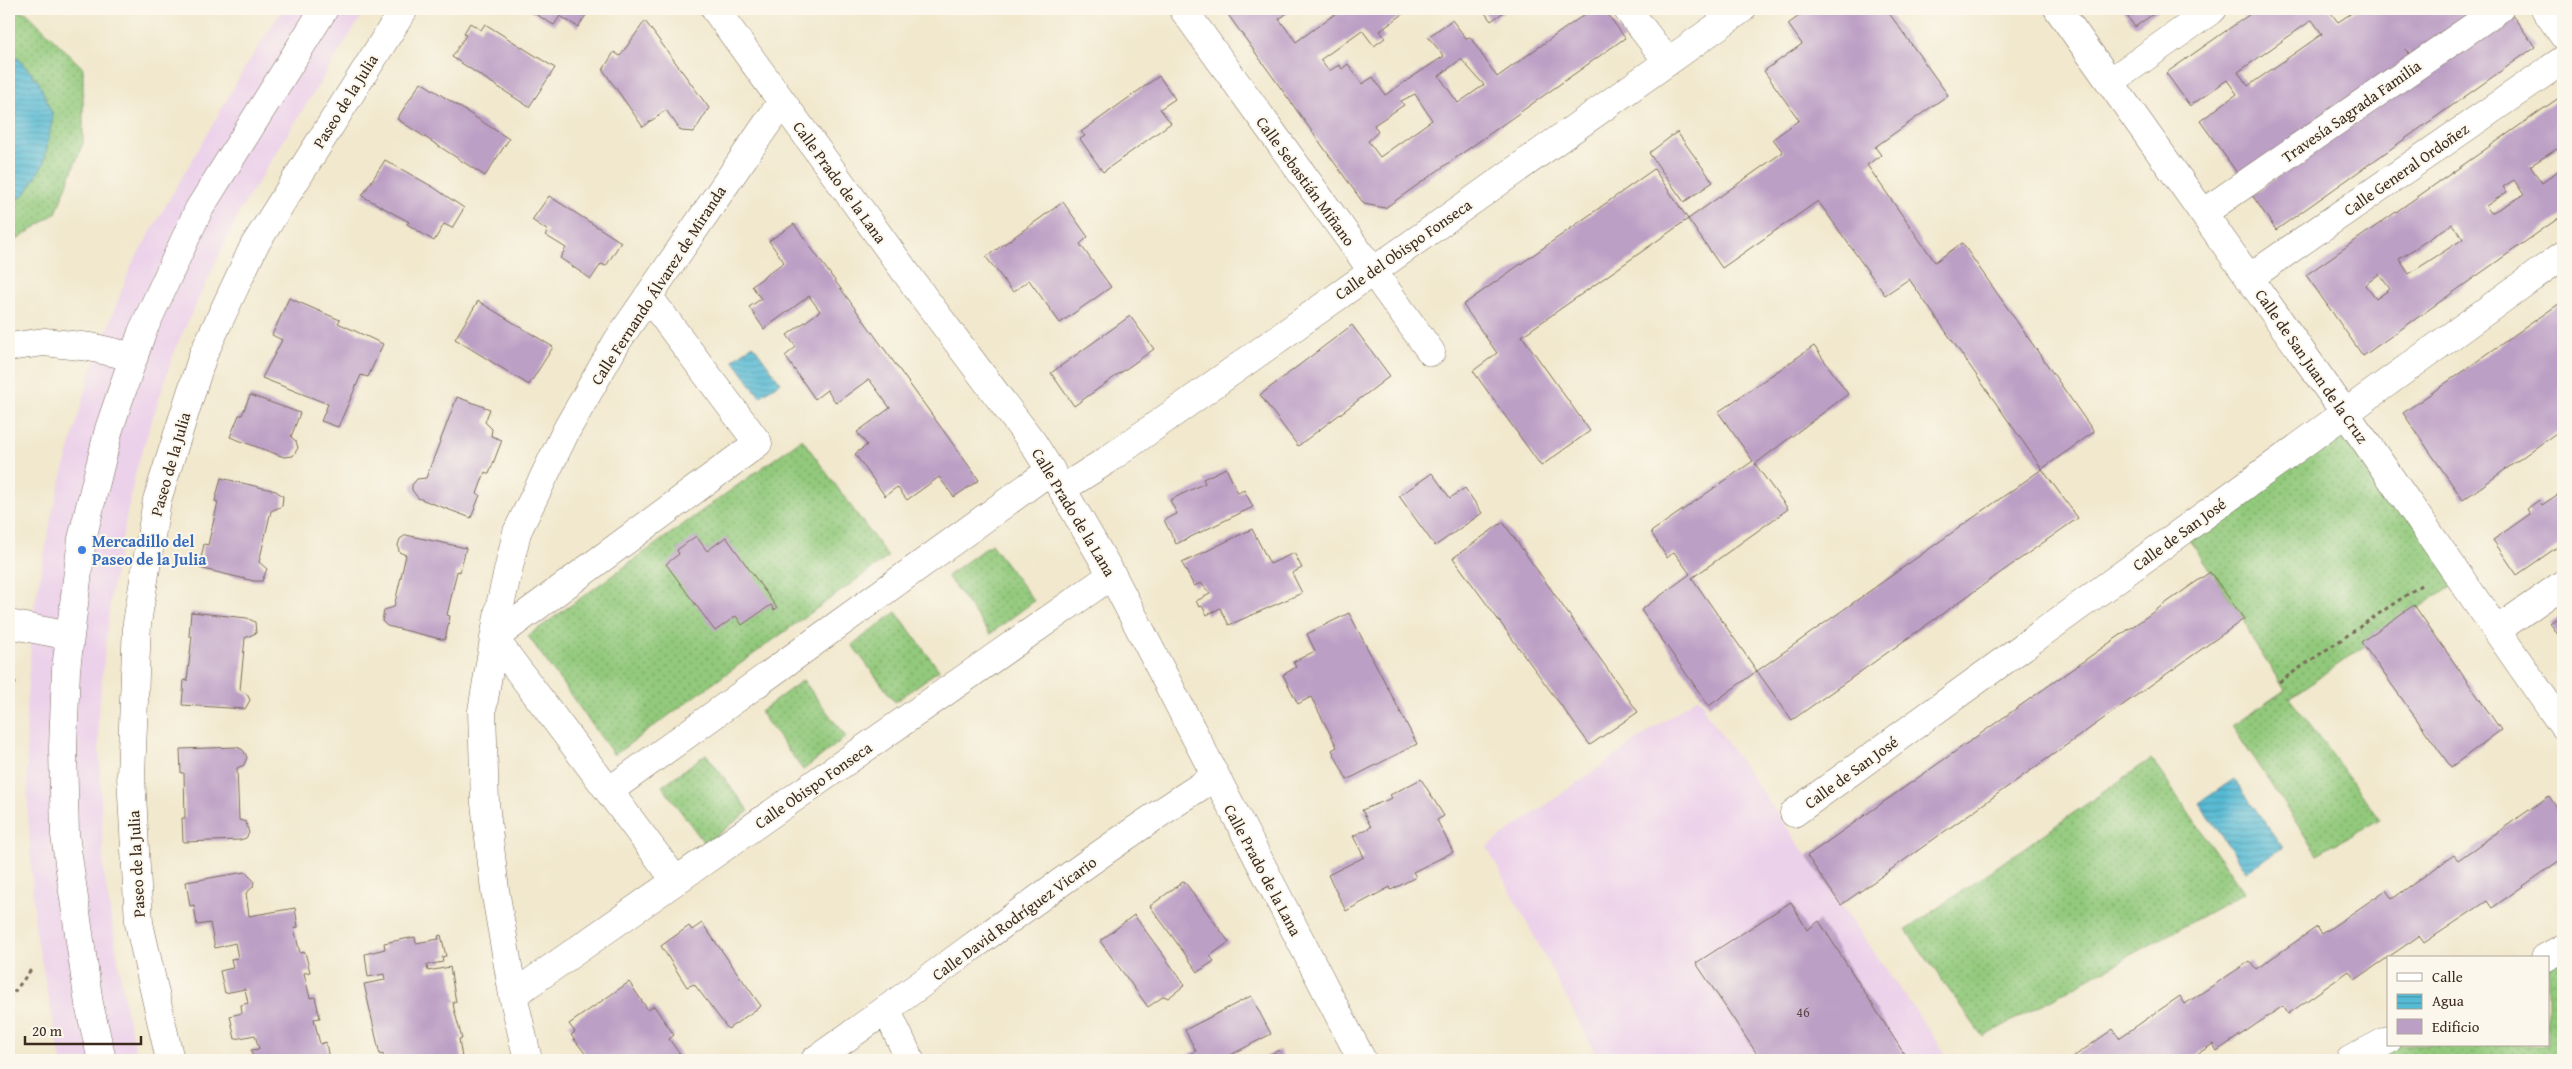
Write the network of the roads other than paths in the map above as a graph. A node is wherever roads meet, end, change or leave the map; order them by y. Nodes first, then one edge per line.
1 (324, 9) edge
2 (404, 9) edge
3 (715, 9) edge
4 (1183, 9) edge
5 (1627, 9) edge
6 (1742, 9) edge
7 (2058, 9) edge
8 (2213, 9) edge
9 (2499, 9) edge
10 (2545, 9) edge
11 (2563, 35) edge
12 (2563, 60) edge
13 (1668, 62) junction
14 (2110, 82) junction
15 (782, 102) junction
16 (2203, 213) junction
17 (2563, 255) edge
18 (1372, 270) junction
19 (2249, 278) junction
20 (648, 296) junction
21 (9, 347) edge
22 (1431, 352) dead end
23 (134, 357) junction
24 (2345, 414) junction
25 (1057, 480) junction
26 (1112, 575) junction
27 (2563, 584) edge
28 (9, 624) edge
29 (2497, 630) junction
30 (70, 636) junction
31 (494, 638) junction
32 (2563, 726) edge
33 (1215, 777) junction
34 (609, 791) junction
35 (1794, 813) dead end
36 (676, 880) junction
37 (2563, 948) edge
38 (2549, 956) edge
39 (513, 994) junction
40 (887, 1011) junction
41 (2387, 1041) edge
42 (102, 1060) edge
43 (170, 1060) edge
44 (528, 1060) edge
45 (814, 1060) edge
46 (910, 1060) edge
47 (1362, 1060) edge
48 (2350, 1060) edge

1 - 23 street
2 - 43 street, Paseo de la Julia
3 - 15 street, Calle Prado de la Lana
4 - 18 street, Calle Sebastián Miñano
5 - 13 street
6 - 13 street, Calle del Obispo Fonseca
7 - 14 street, Calle de San Juan de la Cruz
8 - 14 street
9 - 16 street, Travesía Sagrada Familia
10 - 11 street
12 - 19 street, Calle General Ordoñez
13 - 18 street, Calle del Obispo Fonseca
14 - 16 street, Calle de San Juan de la Cruz
15 - 20 street, Calle Fernando Álvarez de Miranda
15 - 25 street, Calle Prado de la Lana
16 - 19 street, Calle de San Juan de la Cruz
17 - 24 street, Calle de San José
18 - 22 street, Calle Sebastián Miñano
18 - 25 street, Calle del Obispo Fonseca
19 - 24 street, Calle de San Juan de la Cruz
20 - 31 street, Calle Fernando Álvarez de Miranda
20 - 31 street
21 - 23 street
23 - 30 street
24 - 29 street, Calle de San Juan de la Cruz
24 - 35 street, Calle de San José
25 - 26 street, Calle Prado de la Lana
25 - 34 street
26 - 33 street, Calle Prado de la Lana
26 - 36 street, Calle Obispo Fonseca
27 - 29 street
28 - 30 street
29 - 32 street, Calle de San Juan de la Cruz
30 - 42 street
31 - 34 street
31 - 39 street, Calle Fernando Álvarez de Miranda
33 - 40 street, Calle David Rodríguez Vicario
33 - 47 street, Calle Prado de la Lana
34 - 36 street
36 - 39 street, Calle Obispo Fonseca
37 - 38 street
39 - 44 street, Calle Fernando Álvarez de Miranda
40 - 45 street, Calle David Rodríguez Vicario
40 - 46 street
41 - 48 street

